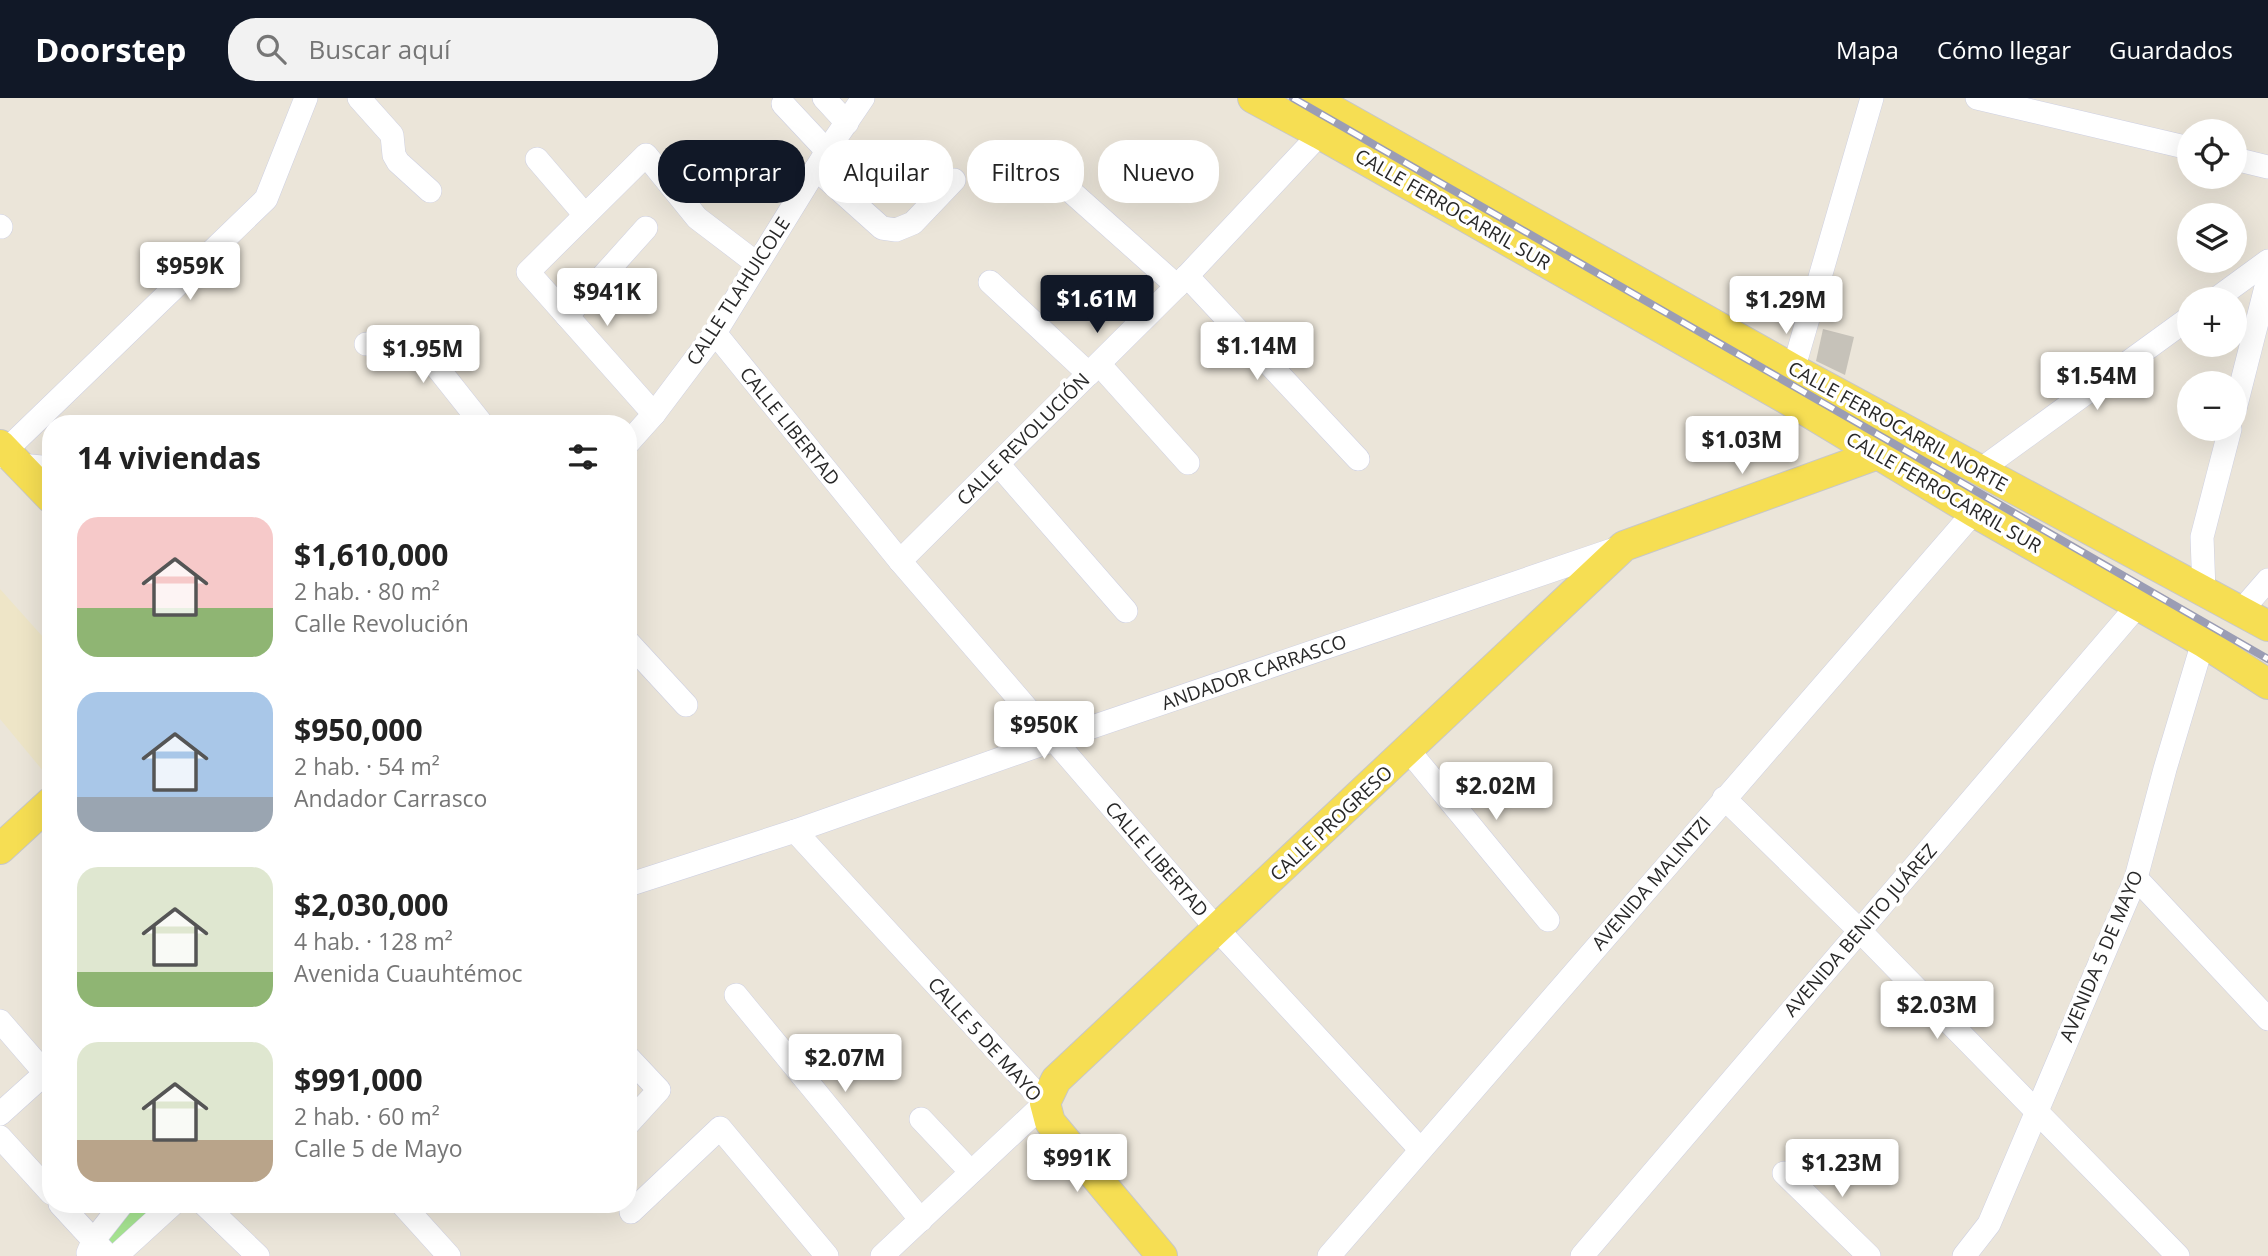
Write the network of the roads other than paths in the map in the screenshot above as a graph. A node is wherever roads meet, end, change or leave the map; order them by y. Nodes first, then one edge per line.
1 (306, 98) edge
2 (359, 98) edge
3 (824, 98) edge
4 (863, 98) edge
5 (1252, 98) edge
6 (1311, 98) edge
7 (1872, 98) edge
8 (1977, 98) edge
9 (783, 104) dead end
10 (847, 123) junction
11 (1320, 134) junction
12 (835, 140) edge
13 (2177, 145) edge
14 (819, 148) edge
15 (537, 159) dead end
16 (2247, 162) edge
17 (819, 164) edge
18 (2268, 167) edge
19 (430, 191) dead end
20 (1084, 201) edge
21 (862, 203) edge
22 (932, 203) edge
23 (585, 215) junction
24 (646, 228) dead end
25 (2268, 261) edge
26 (756, 263) junction
27 (2268, 279) edge
28 (1182, 281) junction
29 (990, 282) dead end
30 (2232, 287) edge
31 (567, 316) junction
32 (2177, 327) edge
33 (715, 333) junction
34 (366, 344) dead end
35 (1094, 369) junction
36 (1793, 369) junction
37 (2245, 371) edge
38 (1785, 398) junction
39 (654, 414) junction
40 (47, 415) edge
41 (475, 415) edge
42 (42, 420) edge
43 (637, 433) edge
44 (2227, 441) edge
45 (7, 454) edge
46 (1878, 454) junction
47 (1358, 459) dead end
48 (1188, 463) dead end
49 (998, 464) junction
50 (42, 465) edge
51 (1980, 470) junction
52 (42, 489) edge
53 (1975, 512) junction
54 (1624, 546) junction
55 (900, 561) junction
56 (2268, 580) edge
57 (2204, 591) junction
58 (2139, 604) junction
59 (1126, 611) dead end
60 (2241, 611) junction
61 (2268, 626) edge
62 (2203, 642) junction
63 (637, 652) edge
64 (2268, 684) edge
65 (686, 705) dead end
66 (1054, 740) junction
67 (1409, 751) junction
68 (1724, 798) junction
69 (42, 810) edge
70 (795, 831) junction
71 (0, 849) edge
72 (2136, 878) junction
73 (637, 883) edge
74 (1548, 920) dead end
75 (1217, 929) junction
76 (1860, 931) junction
77 (736, 995) dead end
78 (2268, 1019) edge
79 (0, 1021) edge
80 (42, 1064) edge
81 (637, 1068) edge
82 (42, 1076) edge
83 (1045, 1103) junction
84 (2036, 1110) junction
85 (0, 1114) edge
86 (637, 1114) edge
87 (921, 1119) dead end
88 (0, 1136) edge
89 (1420, 1149) junction
90 (971, 1172) junction
91 (1784, 1173) dead end
92 (42, 1183) edge
93 (637, 1206) edge
94 (67, 1213) edge
95 (117, 1213) edge
96 (163, 1213) edge
97 (213, 1213) edge
98 (410, 1213) edge
99 (921, 1220) junction
100 (96, 1251) edge
101 (116, 1256) edge
102 (258, 1256) edge
103 (449, 1256) edge
104 (827, 1256) edge
105 (883, 1256) edge
106 (1162, 1256) edge
107 (1329, 1256) edge
108 (1582, 1256) edge
109 (1869, 1256) edge
110 (1964, 1256) edge
111 (2178, 1256) edge

1 - 40 street
2 - 19 street
3 - 10 street
4 - 10 street, CALLE TLAHUICOLE
5 - 11 main road, CALLE FERROCARRIL SUR
6 - 36 main road, CALLE FERROCARRIL NORTE
7 - 36 street
8 - 13 street
9 - 14 street
10 - 12 street, CALLE TLAHUICOLE
11 - 28 street, CALLE REVOLUCIÓN
11 - 38 main road, CALLE FERROCARRIL SUR
15 - 23 street
16 - 18 street
17 - 26 street, CALLE TLAHUICOLE
20 - 28 street
21 - 22 street
23 - 26 street
23 - 31 street
24 - 31 street
25 - 30 street
26 - 33 street, CALLE TLAHUICOLE
27 - 37 street
28 - 35 street, CALLE REVOLUCIÓN
28 - 47 street
29 - 35 street
31 - 39 street
32 - 51 street
33 - 39 street, CALLE TLAHUICOLE
33 - 55 street, CALLE LIBERTAD
34 - 41 street
35 - 48 street
35 - 49 street, CALLE REVOLUCIÓN
36 - 38 street
36 - 51 main road, CALLE FERROCARRIL NORTE
38 - 46 main road, CALLE FERROCARRIL SUR
39 - 43 street, CALLE TLAHUICOLE
42 - 45 street
44 - 57 street
45 - 50 street
45 - 52 main road
46 - 53 main road, CALLE FERROCARRIL SUR
46 - 54 main road, ANDADOR CARRASCO
49 - 55 street, CALLE REVOLUCIÓN
49 - 59 street
51 - 57 main road, CALLE FERROCARRIL NORTE
53 - 58 main road, CALLE FERROCARRIL SUR
53 - 68 street, AVENIDA MALINTZI
54 - 66 street, ANDADOR CARRASCO
54 - 67 main road, CALLE PROGRESO
55 - 66 street, CALLE LIBERTAD
56 - 60 street
57 - 60 main road, CALLE FERROCARRIL NORTE
58 - 62 main road, CALLE FERROCARRIL SUR
58 - 76 street, AVENIDA BENITO JUÁREZ
60 - 61 main road, CALLE FERROCARRIL NORTE
62 - 64 main road, CALLE FERROCARRIL SUR
62 - 72 street, AVENIDA 5 DE MAYO
63 - 65 street
66 - 70 street, ANDADOR CARRASCO
66 - 75 street, CALLE LIBERTAD
67 - 74 street
67 - 75 main road, CALLE PROGRESO
68 - 76 street
68 - 89 street, AVENIDA MALINTZI
69 - 71 main road
70 - 73 street, ANDADOR CARRASCO
70 - 83 street, CALLE 5 DE MAYO
72 - 78 street
72 - 84 street, AVENIDA 5 DE MAYO
75 - 83 main road, CALLE PROGRESO
75 - 89 street, CALLE LIBERTAD
76 - 84 street
76 - 108 street, AVENIDA BENITO JUÁREZ
77 - 99 street
79 - 80 street
81 - 86 street
82 - 85 street
83 - 90 street
83 - 106 main road, CALLE 5 DE MAYO
84 - 110 street, AVENIDA 5 DE MAYO
84 - 111 street
87 - 90 street
88 - 92 street
89 - 107 street, AVENIDA MALINTZI
90 - 99 street
91 - 109 street
93 - 104 street
94 - 100 street
95 - 100 street
96 - 101 street
97 - 102 street
98 - 103 street
99 - 105 street

